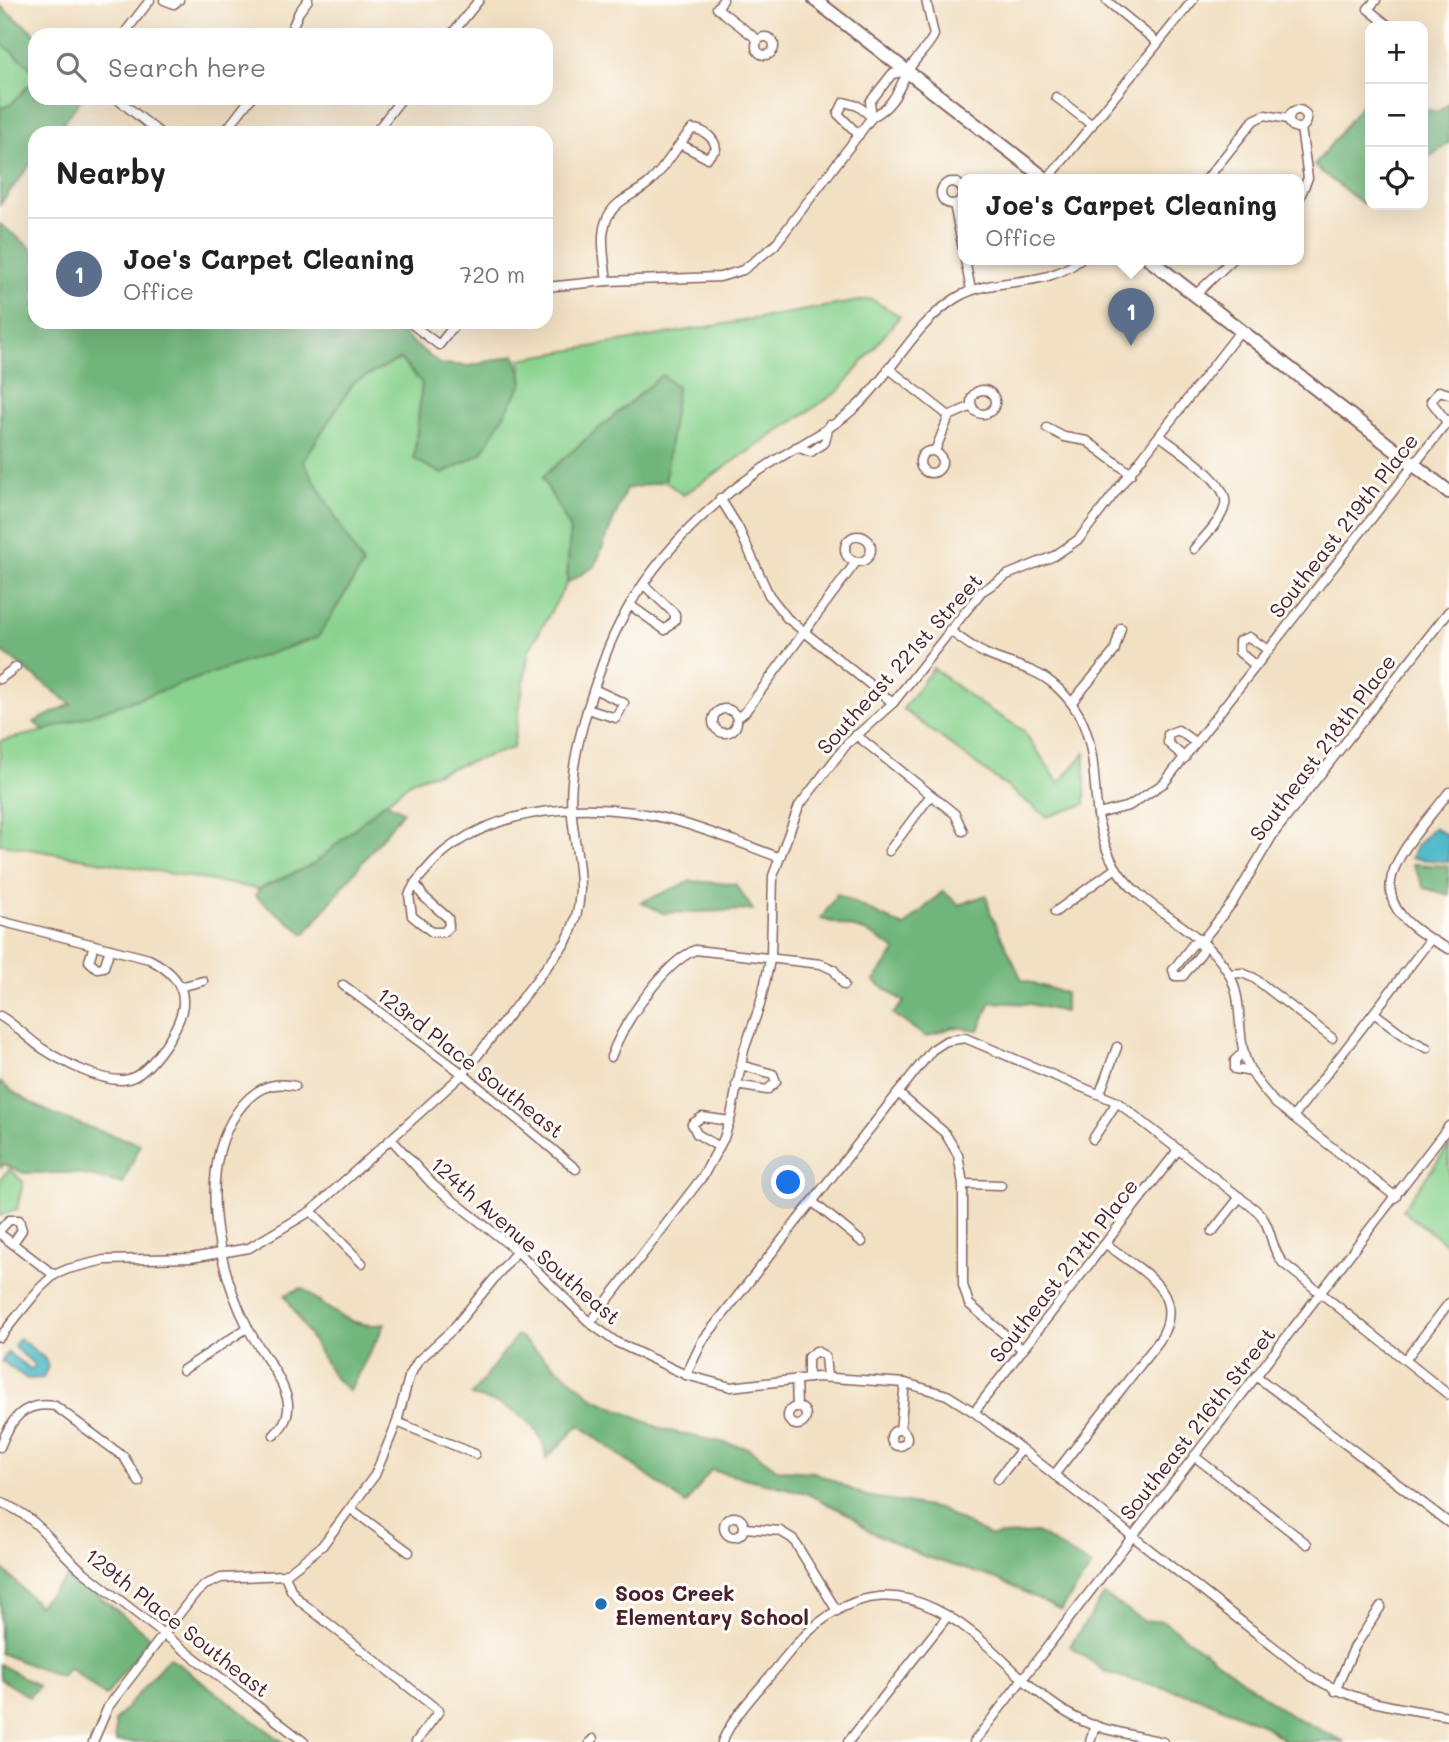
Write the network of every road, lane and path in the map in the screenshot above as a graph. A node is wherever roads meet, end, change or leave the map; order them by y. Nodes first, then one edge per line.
1 (150, 0) edge
2 (164, 0) edge
3 (179, 0) edge
4 (309, 0) edge
5 (479, 0) edge
6 (723, 0) edge
7 (815, 0) edge
8 (926, 0) edge
9 (1193, 0) edge
10 (1376, 0) edge
11 (1107, 1) edge
12 (1383, 21) edge
13 (128, 28) edge
14 (293, 28) edge
15 (457, 28) edge
16 (758, 40) dead end
17 (1158, 43) junction
18 (907, 71) junction
19 (1056, 97) dead end
20 (125, 105) edge
21 (246, 105) edge
22 (397, 105) edge
23 (872, 117) junction
24 (1289, 119) junction
25 (1092, 125) junction
26 (151, 126) edge
27 (229, 126) edge
28 (380, 126) edge
29 (1301, 128) junction
30 (859, 135) junction
31 (680, 144) dead end
32 (1039, 174) edge
33 (1052, 174) edge
34 (1211, 174) edge
35 (1304, 188) edge
36 (954, 204) dead end
37 (958, 224) edge
38 (966, 265) edge
39 (1071, 265) edge
40 (1156, 265) edge
41 (1227, 265) edge
42 (607, 281) junction
43 (553, 286) edge
44 (971, 290) junction
45 (1195, 295) junction
46 (418, 329) edge
47 (452, 329) edge
48 (1241, 330) junction
49 (888, 368) junction
50 (1449, 394) edge
51 (972, 406) dead end
52 (949, 416) junction
53 (1448, 421) edge
54 (829, 425) junction
55 (1047, 428) dead end
56 (1160, 436) junction
57 (796, 447) junction
58 (935, 451) dead end
59 (1413, 463) junction
60 (1131, 474) junction
61 (1449, 492) edge
62 (720, 498) junction
63 (1194, 549) dead end
64 (856, 562) dead end
65 (644, 585) junction
66 (630, 605) junction
67 (1449, 611) edge
68 (1121, 628) dead end
69 (949, 630) junction
70 (805, 633) junction
71 (1268, 650) junction
72 (1256, 666) junction
73 (16, 667) dead end
74 (0, 679) edge
75 (594, 689) junction
76 (1072, 702) junction
77 (892, 703) junction
78 (587, 709) junction
79 (737, 718) dead end
80 (856, 735) junction
81 (1196, 743) junction
82 (1185, 758) junction
83 (1449, 792) edge
84 (931, 795) junction
85 (571, 809) junction
86 (1098, 814) junction
87 (963, 831) dead end
88 (889, 851) dead end
89 (778, 857) junction
90 (1116, 868) junction
91 (415, 883) junction
92 (1055, 912) dead end
93 (0, 921) edge
94 (1430, 940) junction
95 (1201, 942) junction
96 (94, 945) junction
97 (110, 949) junction
98 (1449, 949) edge
99 (771, 956) junction
100 (1230, 974) junction
101 (203, 981) dead end
102 (343, 985) dead end
103 (844, 985) dead end
104 (180, 987) junction
105 (1374, 1013) junction
106 (0, 1016) edge
107 (1332, 1038) dead end
108 (1117, 1047) dead end
109 (1427, 1048) dead end
110 (1244, 1052) junction
111 (611, 1057) dead end
112 (740, 1065) junction
113 (1252, 1072) junction
114 (463, 1074) junction
115 (736, 1085) junction
116 (295, 1086) dead end
117 (898, 1093) junction
118 (1100, 1093) junction
119 (1117, 1102) junction
120 (1293, 1117) junction
121 (730, 1121) junction
122 (1449, 1126) edge
123 (1093, 1139) dead end
124 (392, 1140) junction
125 (719, 1147) junction
126 (1178, 1150) junction
127 (576, 1169) dead end
128 (963, 1184) junction
129 (1001, 1185) dead end
130 (1240, 1197) junction
131 (1396, 1197) junction
132 (814, 1203) junction
133 (311, 1212) junction
134 (0, 1232) edge
135 (1212, 1232) dead end
136 (862, 1242) dead end
137 (13, 1243) junction
138 (1106, 1244) junction
139 (517, 1251) junction
140 (223, 1254) junction
141 (362, 1263) dead end
142 (54, 1275) junction
143 (1321, 1293) junction
144 (1449, 1303) edge
145 (590, 1323) junction
146 (247, 1328) junction
147 (0, 1337) edge
148 (1023, 1350) junction
149 (1405, 1360) junction
150 (183, 1370) dead end
151 (686, 1375) junction
152 (827, 1377) junction
153 (1256, 1377) junction
154 (808, 1378) junction
155 (796, 1379) junction
156 (905, 1383) junction
157 (1449, 1395) edge
158 (797, 1407) dead end
159 (974, 1412) junction
160 (397, 1422) junction
161 (900, 1430) dead end
162 (274, 1435) dead end
163 (0, 1447) edge
164 (1021, 1450) junction
165 (475, 1454) dead end
166 (1194, 1456) junction
167 (1054, 1475) junction
168 (999, 1479) dead end
169 (139, 1482) dead end
170 (0, 1502) edge
171 (351, 1509) junction
172 (1449, 1523) edge
173 (745, 1528) dead end
174 (1132, 1536) junction
175 (1307, 1544) dead end
176 (409, 1552) dead end
177 (285, 1574) junction
178 (1381, 1606) dead end
179 (836, 1611) junction
180 (947, 1617) junction
181 (164, 1633) junction
182 (1022, 1679) junction
183 (1335, 1691) junction
184 (1449, 1716) edge
185 (1095, 1725) junction
186 (93, 1742) edge
187 (304, 1742) edge
188 (416, 1742) edge
189 (722, 1742) edge
190 (848, 1742) edge
191 (974, 1742) edge
192 (1090, 1742) edge
193 (1163, 1742) edge

1 - 13 street
2 - 3 street
4 - 14 street
5 - 15 street
6 - 16 street
7 - 18 main road
8 - 18 street
9 - 17 street
10 - 12 street
11 - 17 street
17 - 25 street
18 - 23 street
18 - 23 street
18 - 32 main road
19 - 25 street
20 - 26 street
21 - 27 street
22 - 28 street
23 - 30 street
23 - 30 street
24 - 29 street
24 - 29 street
24 - 34 street
25 - 33 street
29 - 35 street
30 - 42 street
31 - 42 street
36 - 37 street
38 - 44 street
39 - 44 street
40 - 45 main road
41 - 45 street
42 - 43 street
44 - 49 street
45 - 48 main road
46 - 47 street
48 - 56 street, Southeast 221st Street
48 - 59 main road
49 - 52 street
49 - 54 street
50 - 53 street, Southeast 219th Place
51 - 52 street
52 - 58 street
53 - 59 street, Southeast 219th Place
54 - 57 street
54 - 57 street
55 - 60 street
56 - 60 street, Southeast 221st Street
56 - 63 street
57 - 62 street
59 - 61 main road
59 - 71 street, Southeast 219th Place
60 - 69 street, Southeast 221st Street
62 - 65 street
62 - 70 street
64 - 70 street
65 - 66 street
65 - 66 street
66 - 75 street
67 - 95 street, Southeast 218th Place
68 - 76 street
69 - 76 street
69 - 77 street, Southeast 221st Street
70 - 77 street
70 - 79 street
71 - 72 street, Southeast 219th Place
71 - 72 street, Southeast 219th Place
72 - 81 street, Southeast 219th Place
73 - 74 street
75 - 78 street
75 - 78 street
76 - 86 street
77 - 80 street, Southeast 221st Street
78 - 85 street
80 - 84 street
80 - 89 street, Southeast 221st Street
81 - 82 street, Southeast 219th Place
81 - 82 street
82 - 86 street, Southeast 219th Place
83 - 94 street
84 - 87 street
84 - 88 street
85 - 89 street
85 - 91 street
85 - 114 street
86 - 90 street
89 - 99 street, Southeast 221st Street
90 - 92 street
90 - 95 street
91 - 91 street
93 - 96 street
94 - 98 street
94 - 105 street
95 - 100 street
96 - 97 street
96 - 97 street
97 - 104 street
99 - 103 street
99 - 111 street
99 - 112 street, Southeast 221st Street
100 - 107 street
100 - 110 street
101 - 104 street
102 - 114 street, 123rd Place Southeast
104 - 106 street
105 - 109 street
105 - 120 street
108 - 118 street
110 - 113 street
110 - 113 street
112 - 115 street, Southeast 221st Street
112 - 115 street
113 - 120 street
114 - 124 street
114 - 127 street, 123rd Place Southeast
115 - 121 street, Southeast 221st Street
116 - 140 street
117 - 118 street
117 - 128 street
117 - 132 street
118 - 119 street
119 - 123 street
119 - 126 street
120 - 131 street
121 - 125 street, Southeast 221st Street
121 - 125 street
122 - 131 street, Southeast 216th Street
124 - 133 street
124 - 139 street, 124th Avenue Southeast
125 - 145 street, Southeast 221st Street
126 - 130 street
126 - 138 street, Southeast 217th Place
128 - 129 street
128 - 148 street
130 - 135 street
130 - 143 street
131 - 143 street, Southeast 216th Street
132 - 136 street
132 - 151 street
133 - 140 street
133 - 141 street
134 - 137 street
134 - 137 street
137 - 142 street
138 - 148 street, Southeast 217th Place
138 - 167 street
139 - 145 street, 124th Avenue Southeast
139 - 160 street
140 - 142 street
140 - 146 street
142 - 147 street
143 - 149 street
143 - 153 street, Southeast 216th Street
144 - 149 street
145 - 151 street, 124th Avenue Southeast
146 - 150 street
146 - 162 street
148 - 159 street, Southeast 217th Place
149 - 157 street
151 - 155 street, 124th Avenue Southeast
152 - 154 street, 124th Avenue Southeast
152 - 154 street
152 - 156 street, 124th Avenue Southeast
153 - 166 street, Southeast 216th Street
153 - 172 street
154 - 155 street, 124th Avenue Southeast
155 - 158 street
156 - 159 street, 124th Avenue Southeast
156 - 161 street
159 - 164 street, 124th Avenue Southeast
160 - 165 street
160 - 171 street
163 - 169 street
164 - 167 street, 124th Avenue Southeast
164 - 168 street
166 - 174 street, Southeast 216th Street
166 - 175 street
167 - 174 street, 124th Avenue Southeast
170 - 181 street, 129th Place Southeast
171 - 176 street
171 - 177 street
173 - 179 street
174 - 182 street, Southeast 216th Street
174 - 183 street, 124th Avenue Southeast
177 - 181 street
177 - 188 street
178 - 183 street
179 - 180 street
179 - 189 street
180 - 182 street
180 - 190 street
181 - 186 street
181 - 187 street, 129th Place Southeast
182 - 185 street
182 - 191 street, Southeast 216th Street
183 - 184 street, 124th Avenue Southeast
185 - 192 street
185 - 193 street

